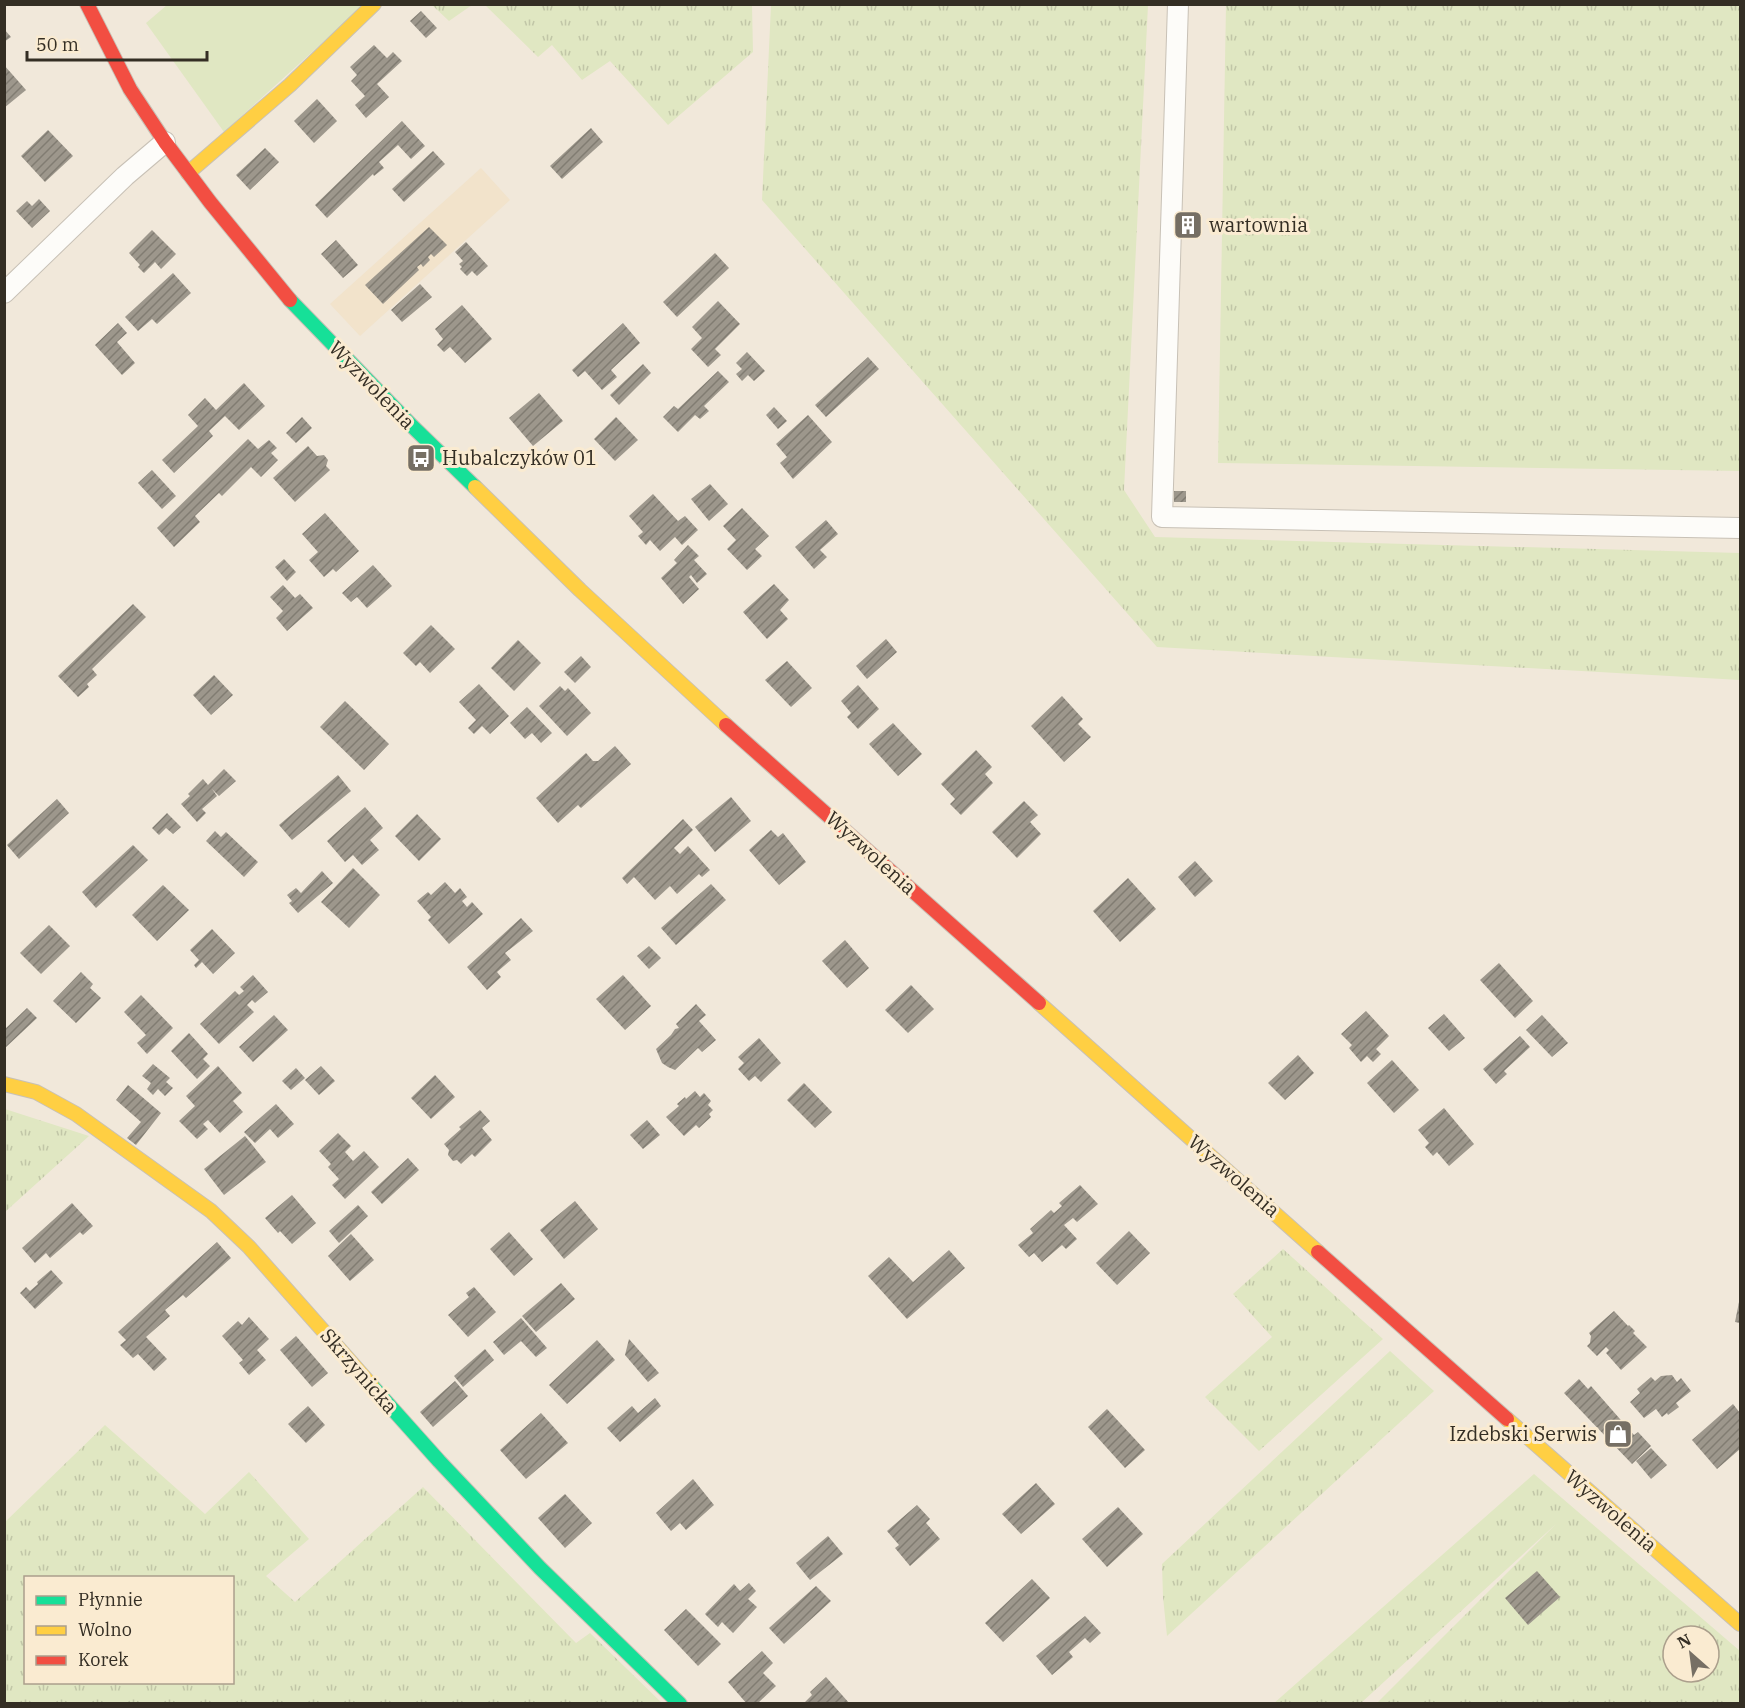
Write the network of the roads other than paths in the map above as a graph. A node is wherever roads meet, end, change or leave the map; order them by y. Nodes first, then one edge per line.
1 (87, 4) edge
2 (374, 4) edge
3 (1178, 4) edge
4 (165, 142) junction
5 (188, 173) junction
6 (4, 293) edge
7 (1740, 528) edge
8 (4, 1084) edge
9 (1740, 1624) edge
10 (680, 1704) edge

1 - 4 street, Wyzwolenia
2 - 5 street
3 - 7 street
4 - 5 street, Wyzwolenia
4 - 6 street
5 - 9 street, Wyzwolenia
8 - 10 street, Skrzynicka

